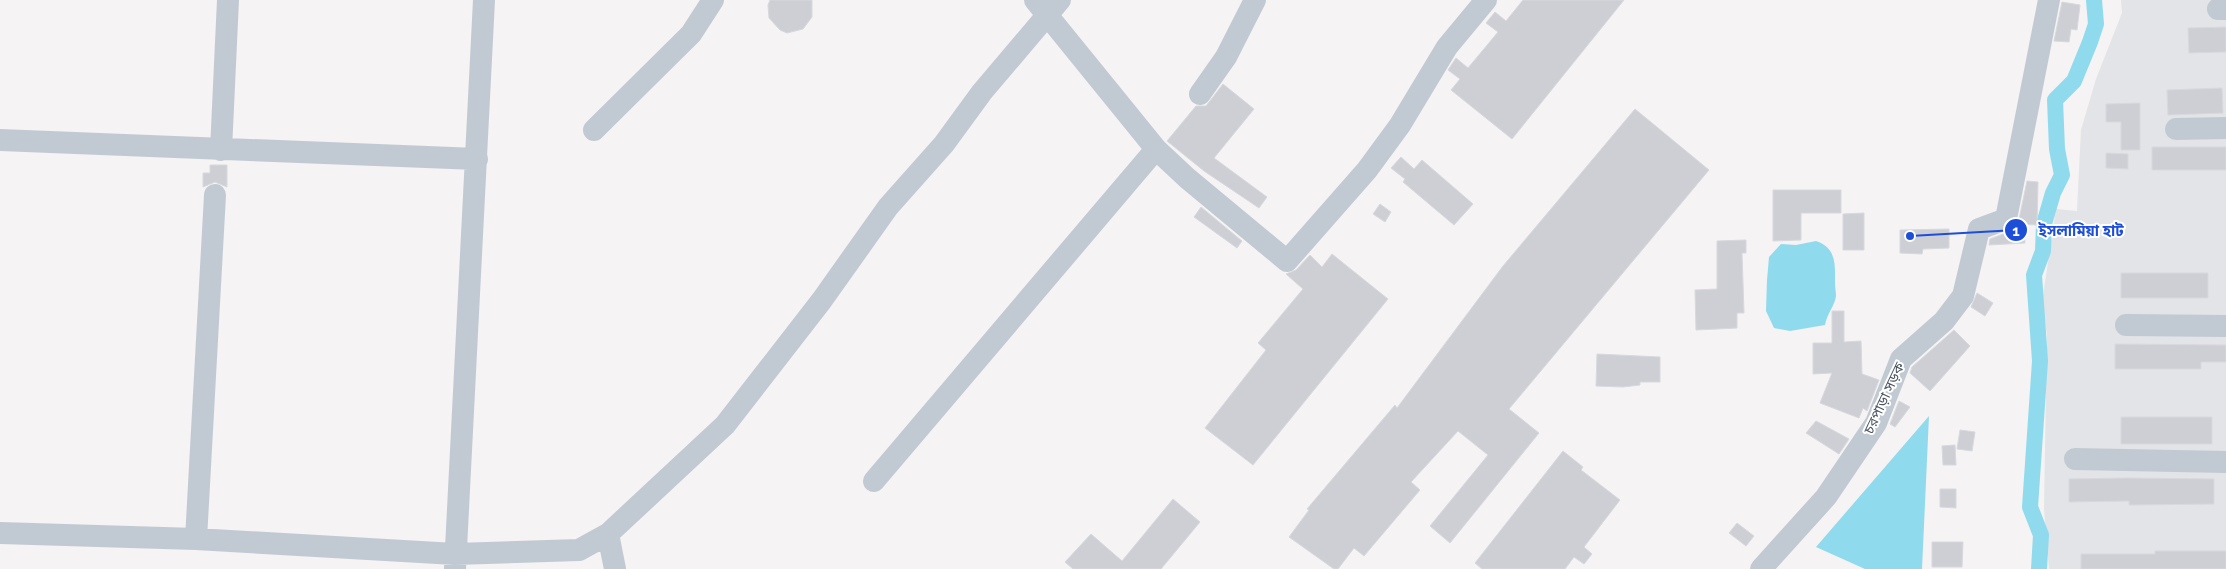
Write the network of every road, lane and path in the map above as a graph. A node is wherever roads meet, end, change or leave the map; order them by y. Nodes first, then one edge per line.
1 (228, 0) edge
2 (484, 0) edge
3 (713, 0) edge
4 (1254, 0) edge
5 (1486, 0) edge
6 (2048, 0) edge
7 (1047, 5) edge
8 (1200, 94) dead end
9 (2226, 128) edge
10 (2176, 129) dead end
11 (594, 130) dead end
12 (0, 140) edge
13 (1156, 149) junction
14 (221, 150) junction
15 (477, 160) junction
16 (214, 195) dead end
17 (2126, 325) dead end
18 (2226, 326) edge
19 (2075, 459) dead end
20 (2226, 462) edge
21 (874, 481) dead end
22 (0, 533) edge
23 (608, 534) junction
24 (196, 539) junction
25 (455, 561) edge
26 (615, 569) edge
27 (1761, 569) edge

1 - 14 street
2 - 15 street
3 - 11 street
4 - 8 street
5 - 13 street
6 - 27 street, চরপাড়া সড়ক
7 - 13 street
7 - 23 street
9 - 10 street
12 - 14 street
13 - 21 street
14 - 15 street
15 - 25 street
16 - 24 street
17 - 18 street
19 - 20 street
22 - 24 street
23 - 25 street
23 - 26 street
24 - 25 street

